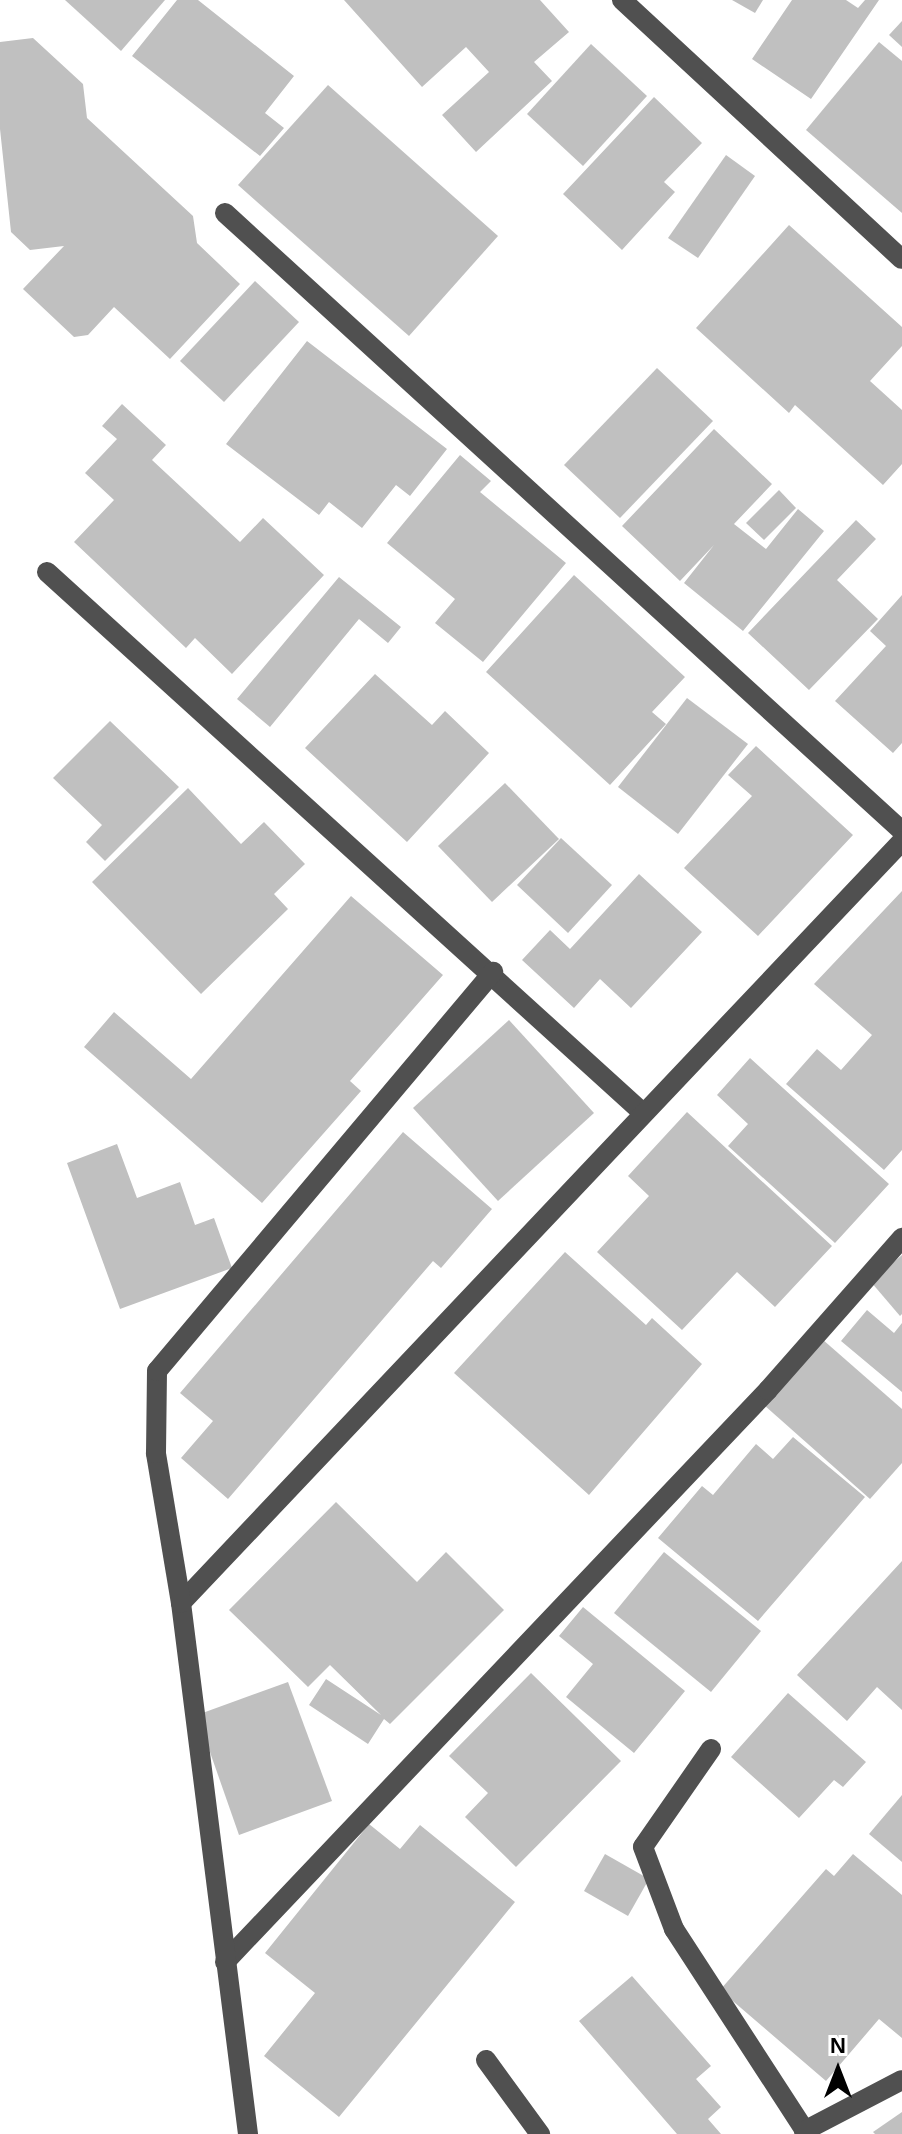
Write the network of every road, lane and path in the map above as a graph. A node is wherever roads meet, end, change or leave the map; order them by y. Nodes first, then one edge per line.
1 (622, 0) edge
2 (225, 213) dead end
3 (902, 259) edge
4 (47, 572) dead end
5 (902, 831) edge
6 (902, 841) edge
7 (493, 972) junction
8 (642, 1112) junction
9 (902, 1238) edge
10 (181, 1603) junction
11 (711, 1749) dead end
12 (225, 1962) junction
13 (486, 2060) dead end
14 (902, 2080) edge
15 (805, 2132) edge
16 (248, 2134) edge
17 (540, 2134) edge

1 - 3 street
2 - 5 street
4 - 7 street
6 - 8 street
7 - 8 street
7 - 10 street
8 - 10 street
9 - 12 street
10 - 12 street
11 - 15 street
12 - 16 street
13 - 17 street
14 - 15 street

